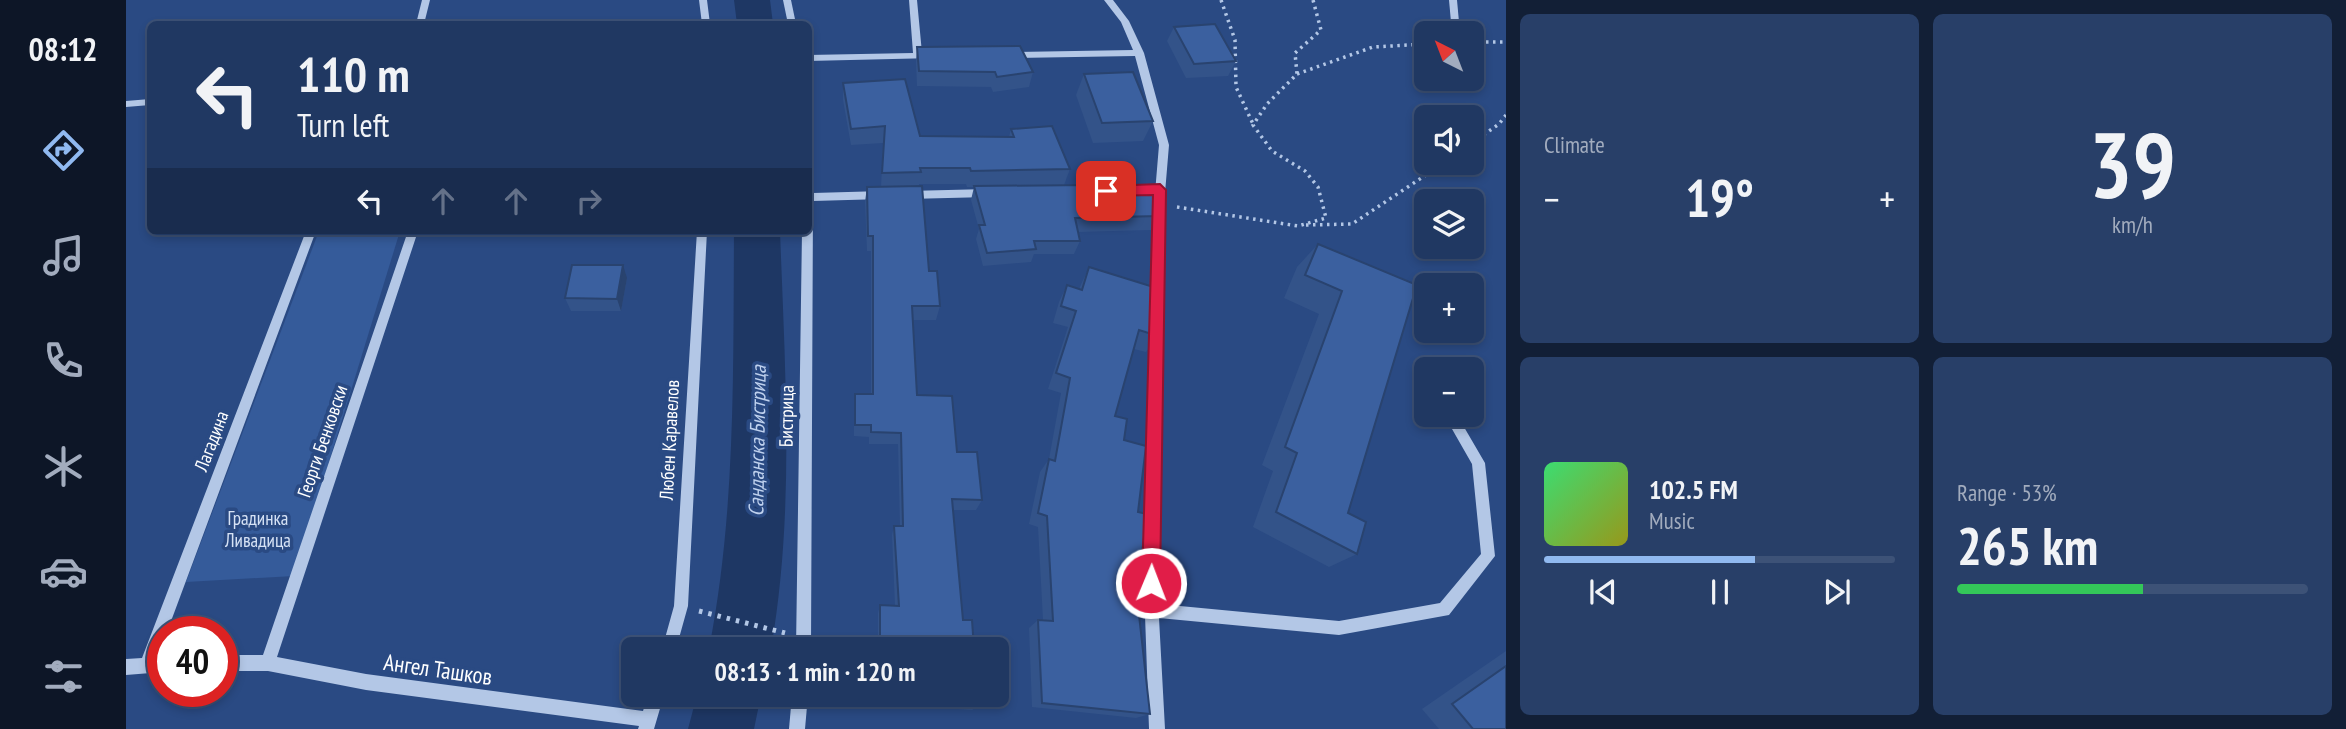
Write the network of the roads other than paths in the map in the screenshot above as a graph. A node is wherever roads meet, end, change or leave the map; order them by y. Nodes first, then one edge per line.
1 (426, 0) edge
2 (703, 0) edge
3 (787, 0) edge
4 (914, 0) edge
5 (1108, 0) edge
6 (1453, 0) edge
7 (421, 21) edge
8 (706, 21) edge
9 (791, 21) edge
10 (1455, 21) edge
11 (1139, 52) junction
12 (1001, 55) edge
13 (918, 56) junction
14 (946, 56) edge
15 (812, 58) edge
16 (147, 102) edge
17 (126, 104) edge
18 (812, 190) edge
19 (1160, 190) junction
20 (1065, 191) edge
21 (998, 193) edge
22 (310, 235) edge
23 (412, 235) edge
24 (702, 235) edge
25 (808, 235) edge
26 (1457, 427) edge
27 (1150, 610) junction
28 (172, 616) edge
29 (672, 637) edge
30 (803, 637) edge
31 (238, 663) edge
32 (268, 663) junction
33 (147, 665) edge
34 (126, 667) edge
35 (653, 707) edge
36 (799, 707) edge
37 (648, 724) edge
38 (797, 729) edge
39 (1157, 729) edge

1 - 7 street
2 - 8 street
3 - 9 street
4 - 13 street
5 - 11 street
6 - 10 street
11 - 12 street
11 - 19 street
13 - 14 street
13 - 15 street
16 - 17 street
18 - 21 street
19 - 20 street
19 - 27 street
22 - 28 street, Лагадина
23 - 32 street, Георги Бенковски
24 - 29 street, Любен Каравелов
25 - 30 street, Бистрица
26 - 27 street
27 - 39 street
31 - 32 street, Ангел Ташков
32 - 37 street, Ангел Ташков
33 - 34 street
35 - 37 street
36 - 38 street

